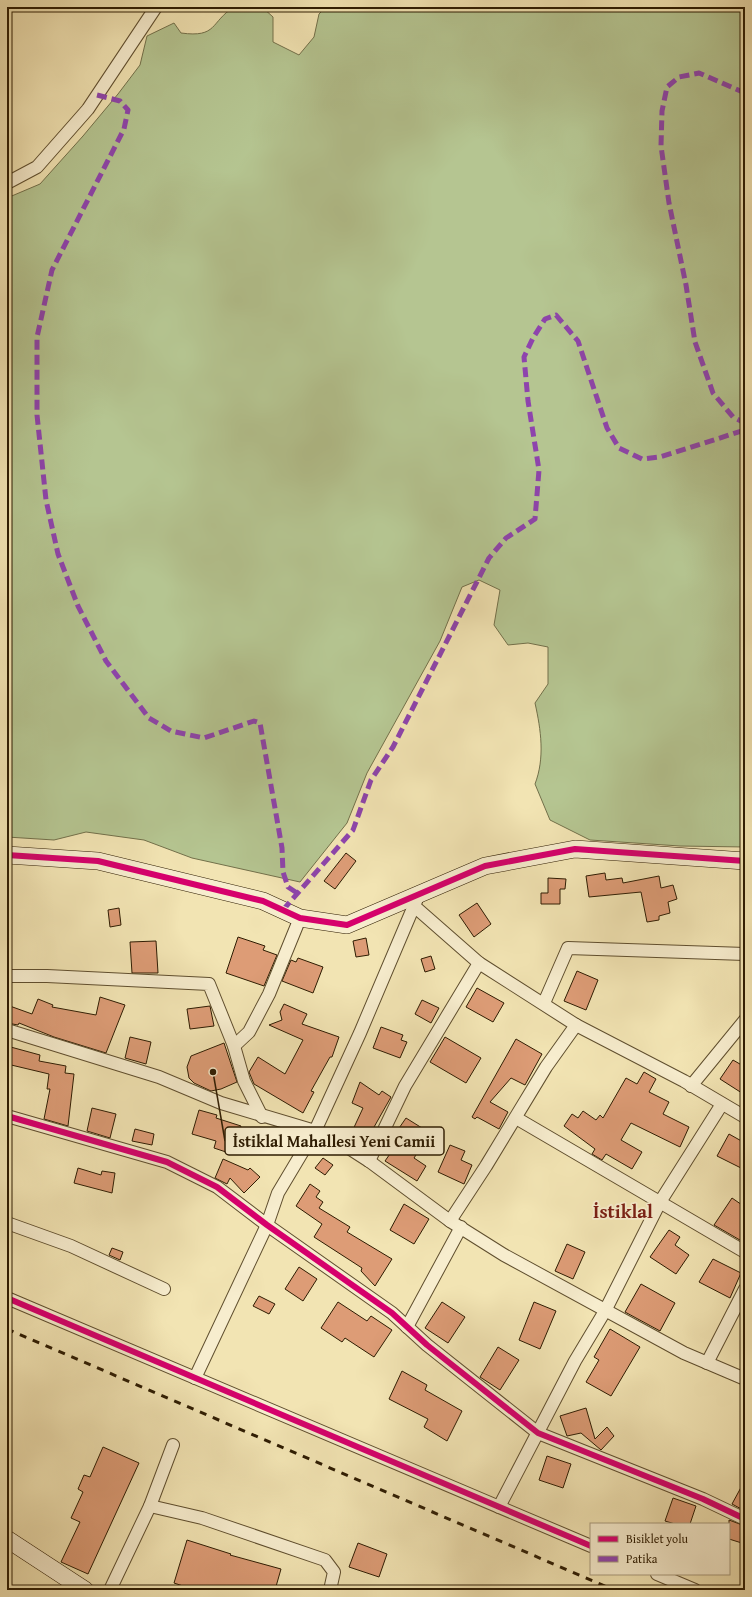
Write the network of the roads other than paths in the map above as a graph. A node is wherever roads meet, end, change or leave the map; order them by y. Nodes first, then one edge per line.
1 (156, 7) edge
2 (7, 183) edge
3 (7, 855) edge
4 (745, 861) edge
5 (416, 900) junction
6 (300, 918) junction
7 (745, 954) edge
8 (479, 964) junction
9 (7, 976) edge
10 (544, 1003) junction
11 (745, 1020) edge
12 (576, 1025) junction
13 (7, 1030) edge
14 (234, 1046) junction
15 (691, 1086) junction
16 (722, 1104) junction
17 (7, 1116) edge
18 (262, 1117) junction
19 (745, 1117) edge
20 (516, 1118) junction
21 (315, 1131) junction
22 (369, 1161) junction
23 (660, 1202) junction
24 (7, 1222) edge
25 (456, 1224) junction
26 (267, 1225) junction
27 (745, 1252) edge
28 (164, 1289) dead end
29 (745, 1289) edge
30 (7, 1298) edge
31 (606, 1311) junction
32 (407, 1327) junction
33 (707, 1363) junction
34 (195, 1378) junction
35 (745, 1379) edge
36 (538, 1433) junction
37 (173, 1445) dead end
38 (150, 1506) junction
39 (499, 1507) junction
40 (745, 1519) edge
41 (7, 1539) edge
42 (590, 1546) edge
43 (659, 1575) edge
44 (85, 1590) edge
45 (110, 1590) edge
46 (330, 1590) edge
47 (695, 1590) edge

1 - 2 street
3 - 6 street
4 - 5 street
5 - 6 street
5 - 8 street
5 - 21 street
6 - 14 street
7 - 10 street
8 - 10 street
8 - 22 street
9 - 14 street
10 - 12 street
11 - 15 street
12 - 15 street
12 - 20 street
13 - 18 street
14 - 18 street
15 - 16 street
16 - 19 street
16 - 23 street
17 - 26 street
18 - 21 street
20 - 23 street
20 - 25 street
21 - 22 street
21 - 26 street
22 - 25 street
23 - 27 street
23 - 31 street
24 - 28 street
25 - 31 street
25 - 32 street
26 - 32 street
26 - 34 street
29 - 33 street
30 - 34 street
31 - 33 street
31 - 36 street
32 - 36 street
33 - 35 street
34 - 39 street
36 - 39 street
36 - 40 street
37 - 38 street
38 - 45 street
38 - 46 street
39 - 42 street
41 - 44 street
43 - 47 street

